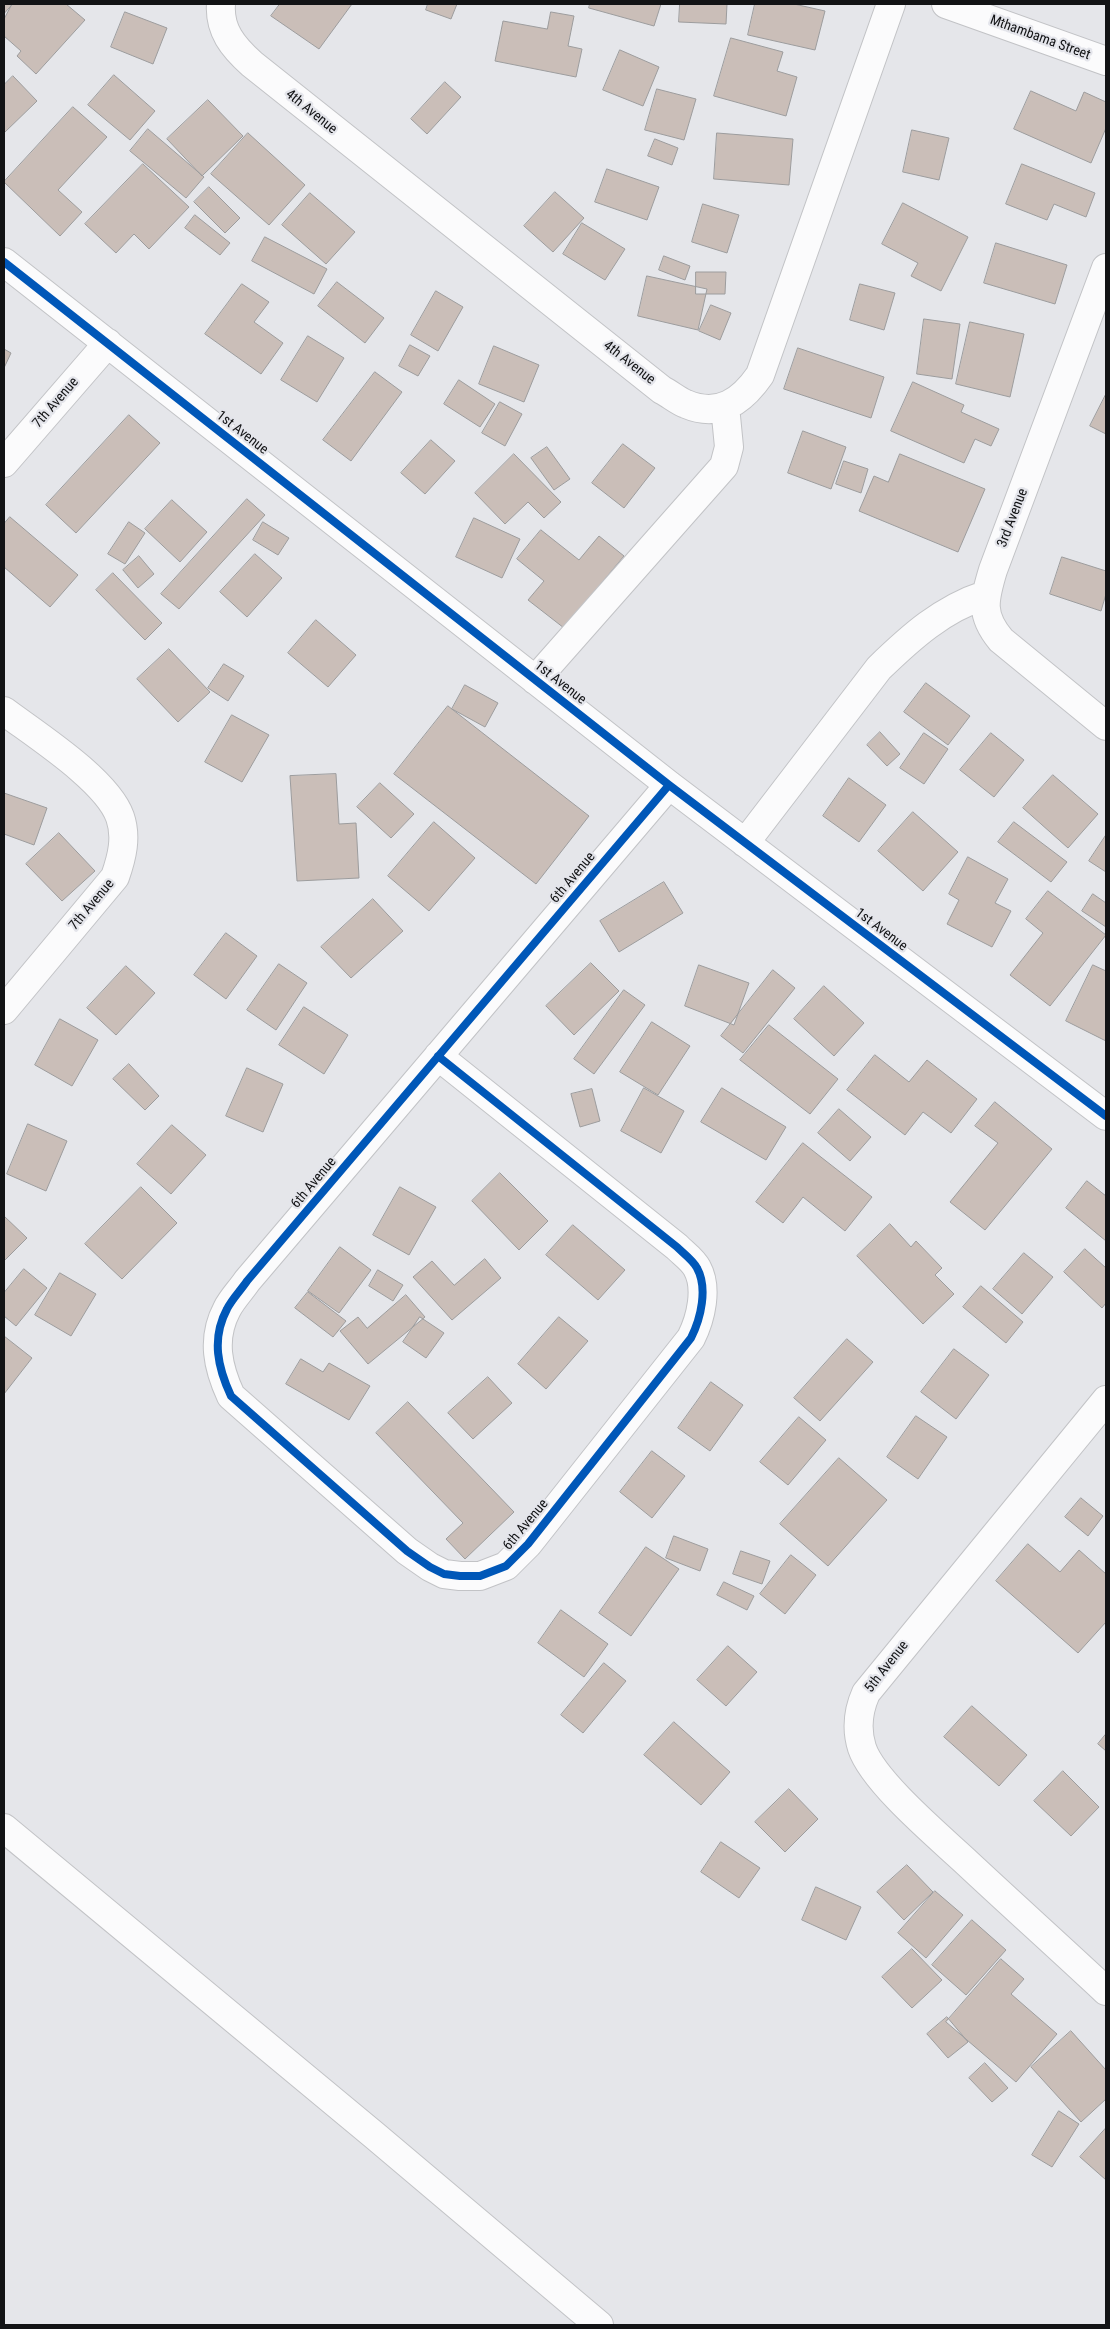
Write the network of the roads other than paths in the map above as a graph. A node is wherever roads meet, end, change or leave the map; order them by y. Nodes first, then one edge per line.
1 (221, 4) edge
2 (891, 4) edge
3 (946, 4) edge
4 (1106, 62) edge
5 (4, 262) edge
6 (1106, 268) edge
7 (108, 343) junction
8 (725, 406) junction
9 (4, 463) edge
10 (985, 595) junction
11 (535, 680) junction
12 (4, 711) edge
13 (1106, 726) edge
14 (669, 785) junction
15 (745, 843) junction
16 (4, 1010) edge
17 (438, 1056) junction
18 (1106, 1116) edge
19 (1106, 1400) edge
20 (4, 1828) edge
21 (1106, 1991) edge
22 (599, 2325) edge

1 - 8 main road, 4th Avenue
2 - 8 main road, 4th Avenue
3 - 4 main road, Mthambama Street
5 - 7 main road, 1st Avenue
6 - 10 main road, 3rd Avenue
7 - 9 main road, 7th Avenue
7 - 11 main road, 1st Avenue
8 - 11 main road
10 - 13 main road, 3rd Avenue
10 - 15 main road
11 - 14 main road, 1st Avenue
12 - 16 main road, 7th Avenue
14 - 15 main road, 1st Avenue
14 - 17 main road, 6th Avenue
15 - 18 main road, 1st Avenue
17 - 17 main road, 6th Avenue
19 - 21 main road, 5th Avenue
20 - 22 main road

